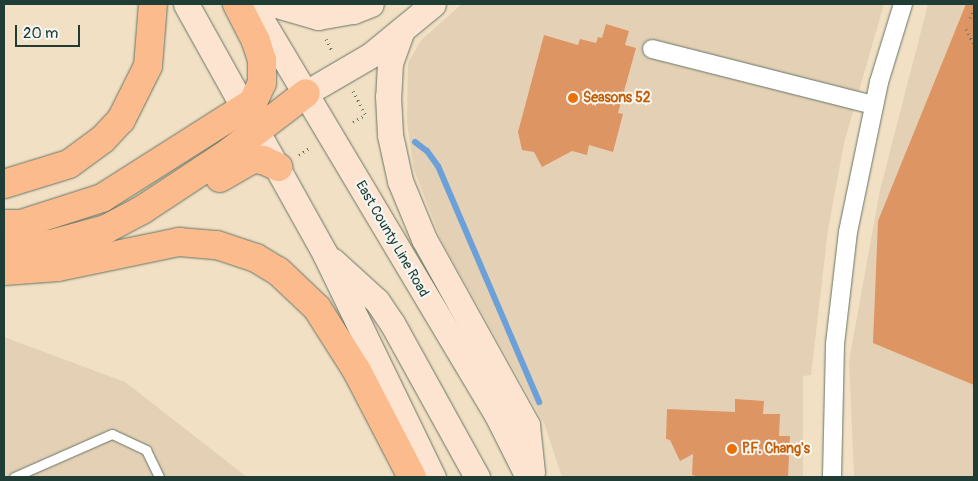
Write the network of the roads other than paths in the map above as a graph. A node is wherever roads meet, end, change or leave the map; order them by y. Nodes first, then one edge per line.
1 (153, 4) edge
2 (186, 4) edge
3 (237, 4) edge
4 (371, 4) edge
5 (433, 4) edge
6 (903, 4) edge
7 (262, 9) edge
8 (402, 30) junction
9 (652, 49) dead end
10 (306, 93) junction
11 (874, 105) junction
12 (245, 108) junction
13 (258, 132) junction
14 (285, 163) junction
15 (4, 184) edge
16 (4, 224) edge
17 (4, 247) edge
18 (325, 254) junction
19 (4, 256) edge
20 (4, 271) edge
21 (25, 475) edge
22 (14, 477) edge
23 (159, 477) edge
24 (412, 477) edge
25 (433, 477) edge
26 (478, 477) edge
27 (528, 477) edge
28 (533, 477) edge
29 (832, 477) edge

1 - 15 highway
2 - 12 main road
3 - 12 highway
4 - 7 main road
5 - 8 main road
6 - 11 street
7 - 10 main road, East County Line Road
8 - 10 main road
8 - 28 main road
9 - 11 street
10 - 13 highway
10 - 27 main road, East County Line Road
11 - 29 street
12 - 13 main road
12 - 16 highway
13 - 14 main road
13 - 17 highway
14 - 18 main road
14 - 19 highway
18 - 25 main road
18 - 26 main road
20 - 24 highway
21 - 22 lane
21 - 23 lane

